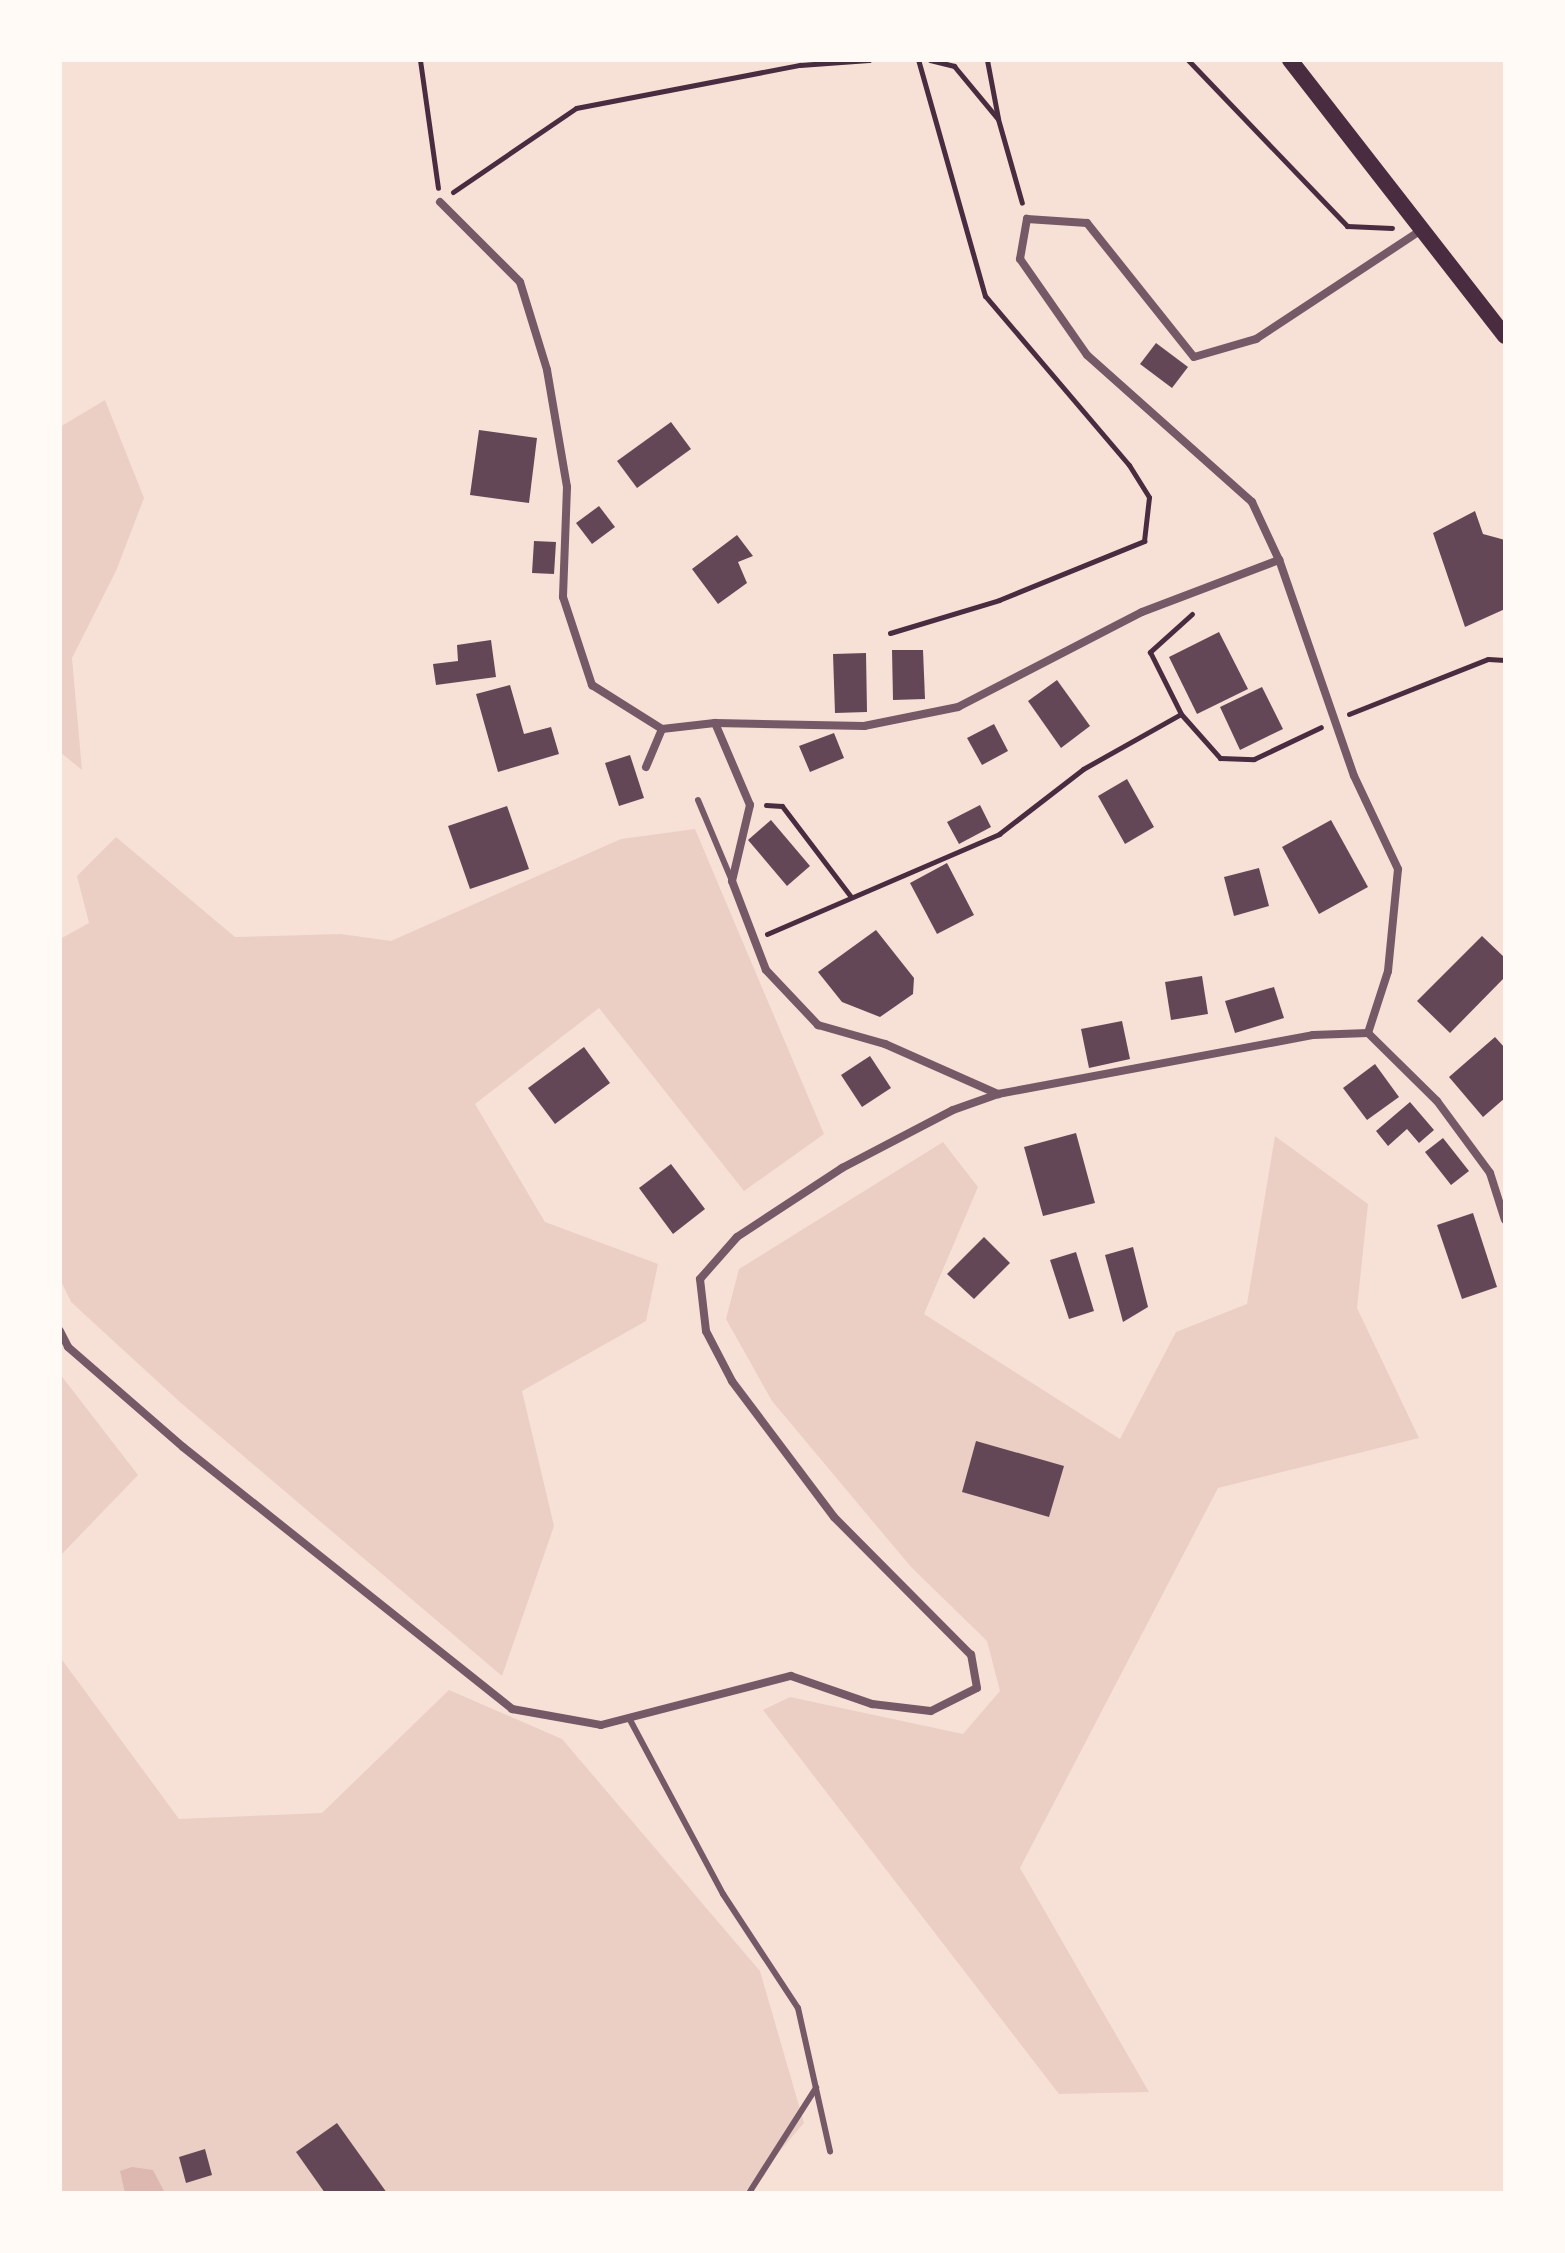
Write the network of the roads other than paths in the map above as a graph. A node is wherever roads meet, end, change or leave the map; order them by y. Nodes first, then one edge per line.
1 (1290, 60) edge
2 (440, 202) road end
3 (1421, 230) junction
4 (1505, 336) edge
5 (1279, 560) junction
6 (715, 723) junction
7 (662, 729) junction
8 (646, 767) dead end
9 (698, 800) dead end
10 (732, 881) junction
11 (1368, 1033) junction
12 (998, 1094) junction
13 (1505, 1220) edge
14 (60, 1331) edge
15 (629, 1718) junction
16 (816, 2088) junction
17 (830, 2151) dead end
18 (749, 2193) edge

1 - 3 main road
2 - 7 street
3 - 4 main road
3 - 5 street
5 - 6 street
5 - 11 street
6 - 7 street
6 - 10 street
7 - 8 street
9 - 10 lane
10 - 12 street
11 - 12 street
11 - 13 street
12 - 15 street
14 - 15 street
15 - 16 lane
16 - 17 lane
16 - 18 lane

